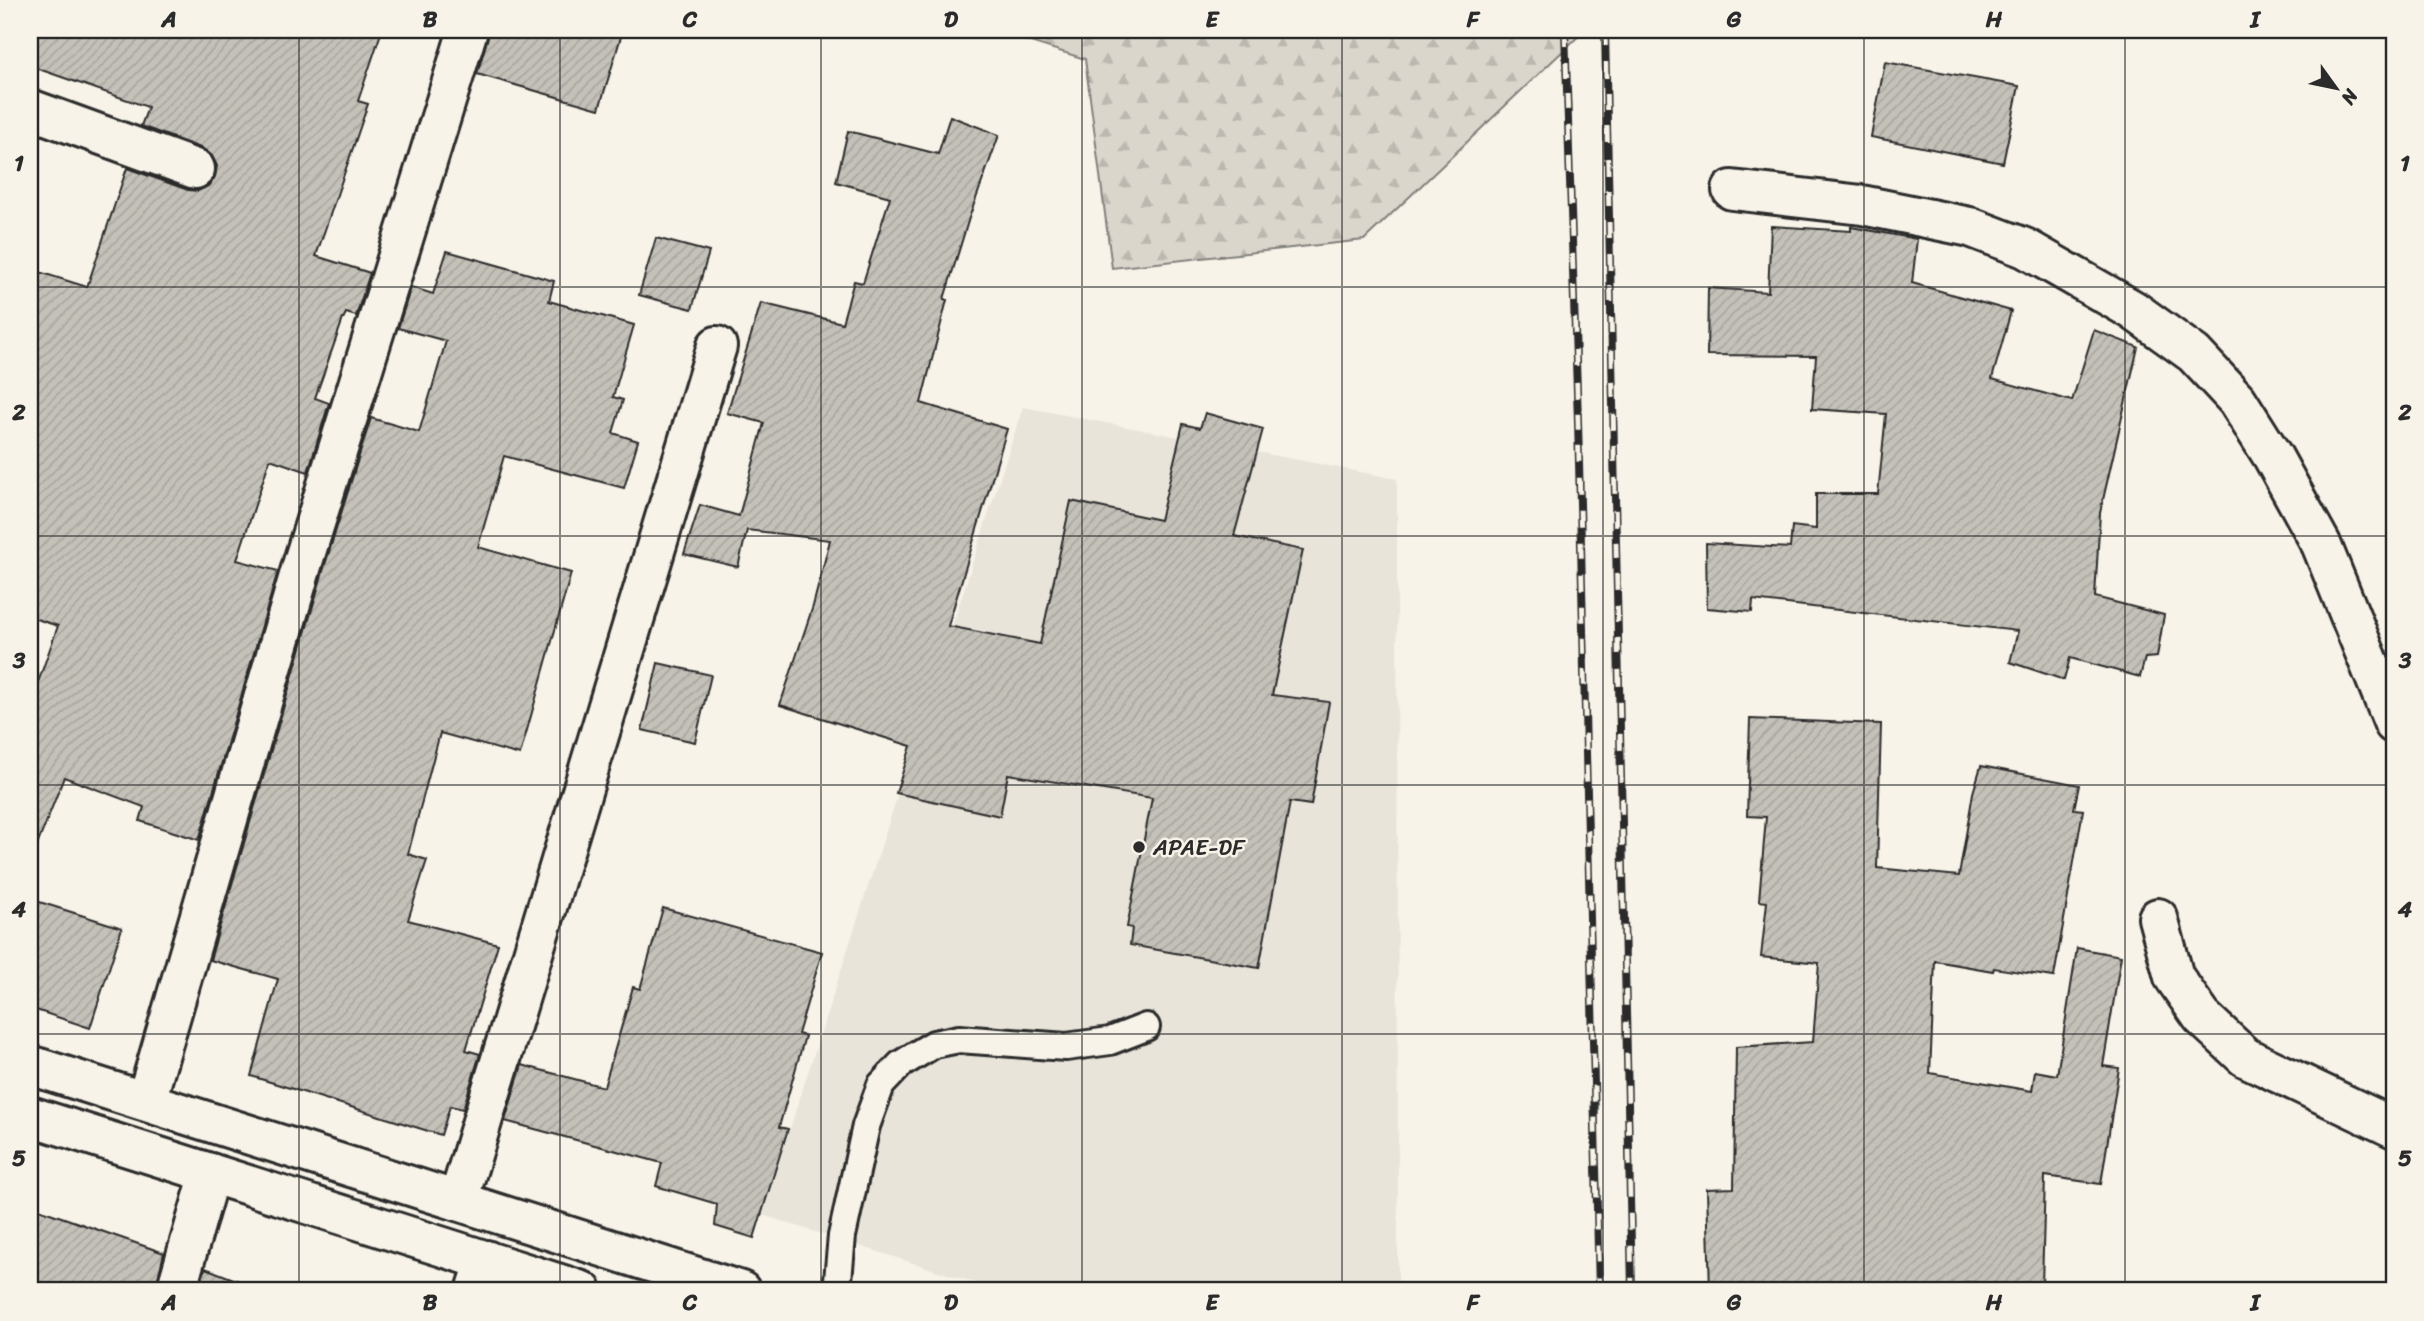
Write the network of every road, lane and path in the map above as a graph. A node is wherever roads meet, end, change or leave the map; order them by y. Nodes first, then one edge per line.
1 (468, 30) edge
2 (30, 108) edge
3 (195, 169) dead end
4 (1732, 190) dead end
5 (717, 346) dead end
6 (2394, 724) edge
7 (2158, 918) dead end
8 (1146, 1027) dead end
9 (30, 1065) edge
10 (146, 1101) junction
11 (30, 1116) edge
12 (2394, 1128) edge
13 (210, 1173) junction
14 (458, 1201) junction
15 (481, 1276) edge
16 (176, 1291) edge
17 (582, 1291) edge
18 (741, 1291) edge
19 (837, 1291) edge

1 - 10 street
2 - 3 street
4 - 6 street
5 - 14 street
7 - 12 street
8 - 19 lane
9 - 10 street
10 - 14 street
11 - 13 street
13 - 15 street
13 - 16 street
14 - 18 street
15 - 17 street

